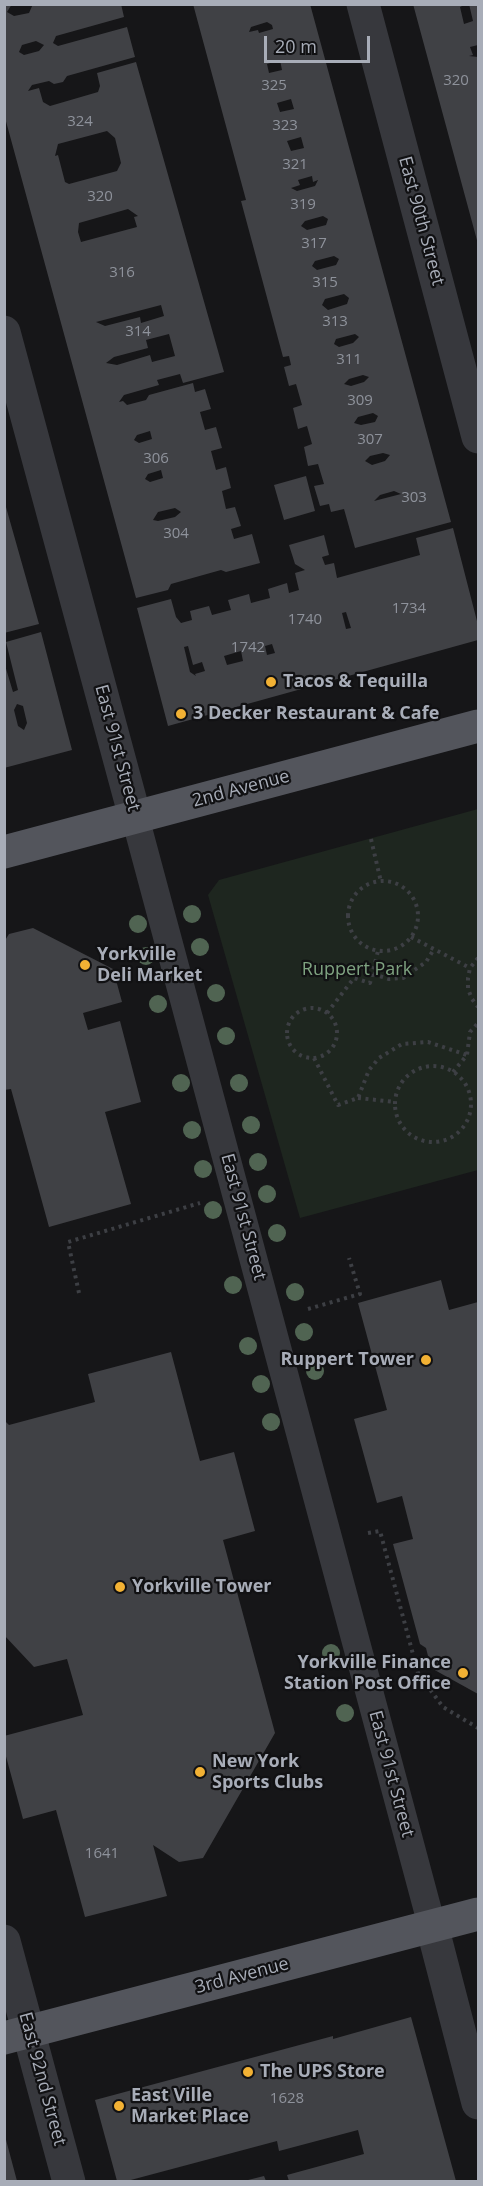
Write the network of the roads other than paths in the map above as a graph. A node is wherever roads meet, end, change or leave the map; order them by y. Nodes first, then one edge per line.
1 (363, 4) edge
2 (4, 332) edge
3 (478, 437) edge
4 (478, 726) edge
5 (135, 817) junction
6 (4, 852) edge
7 (478, 1914) edge
8 (432, 1926) junction
9 (4, 1941) edge
10 (17, 2035) edge
11 (478, 2103) edge
12 (69, 2181) edge

1 - 3 street, East 90th Street
2 - 5 street, East 91st Street
4 - 5 main road, 2nd Avenue
5 - 6 main road, 2nd Avenue
5 - 8 street, East 91st Street
7 - 8 main road, 3rd Avenue
8 - 10 main road, 3rd Avenue
8 - 11 street, East 91st Street
9 - 10 street, East 92nd Street
10 - 12 street, East 92nd Street

